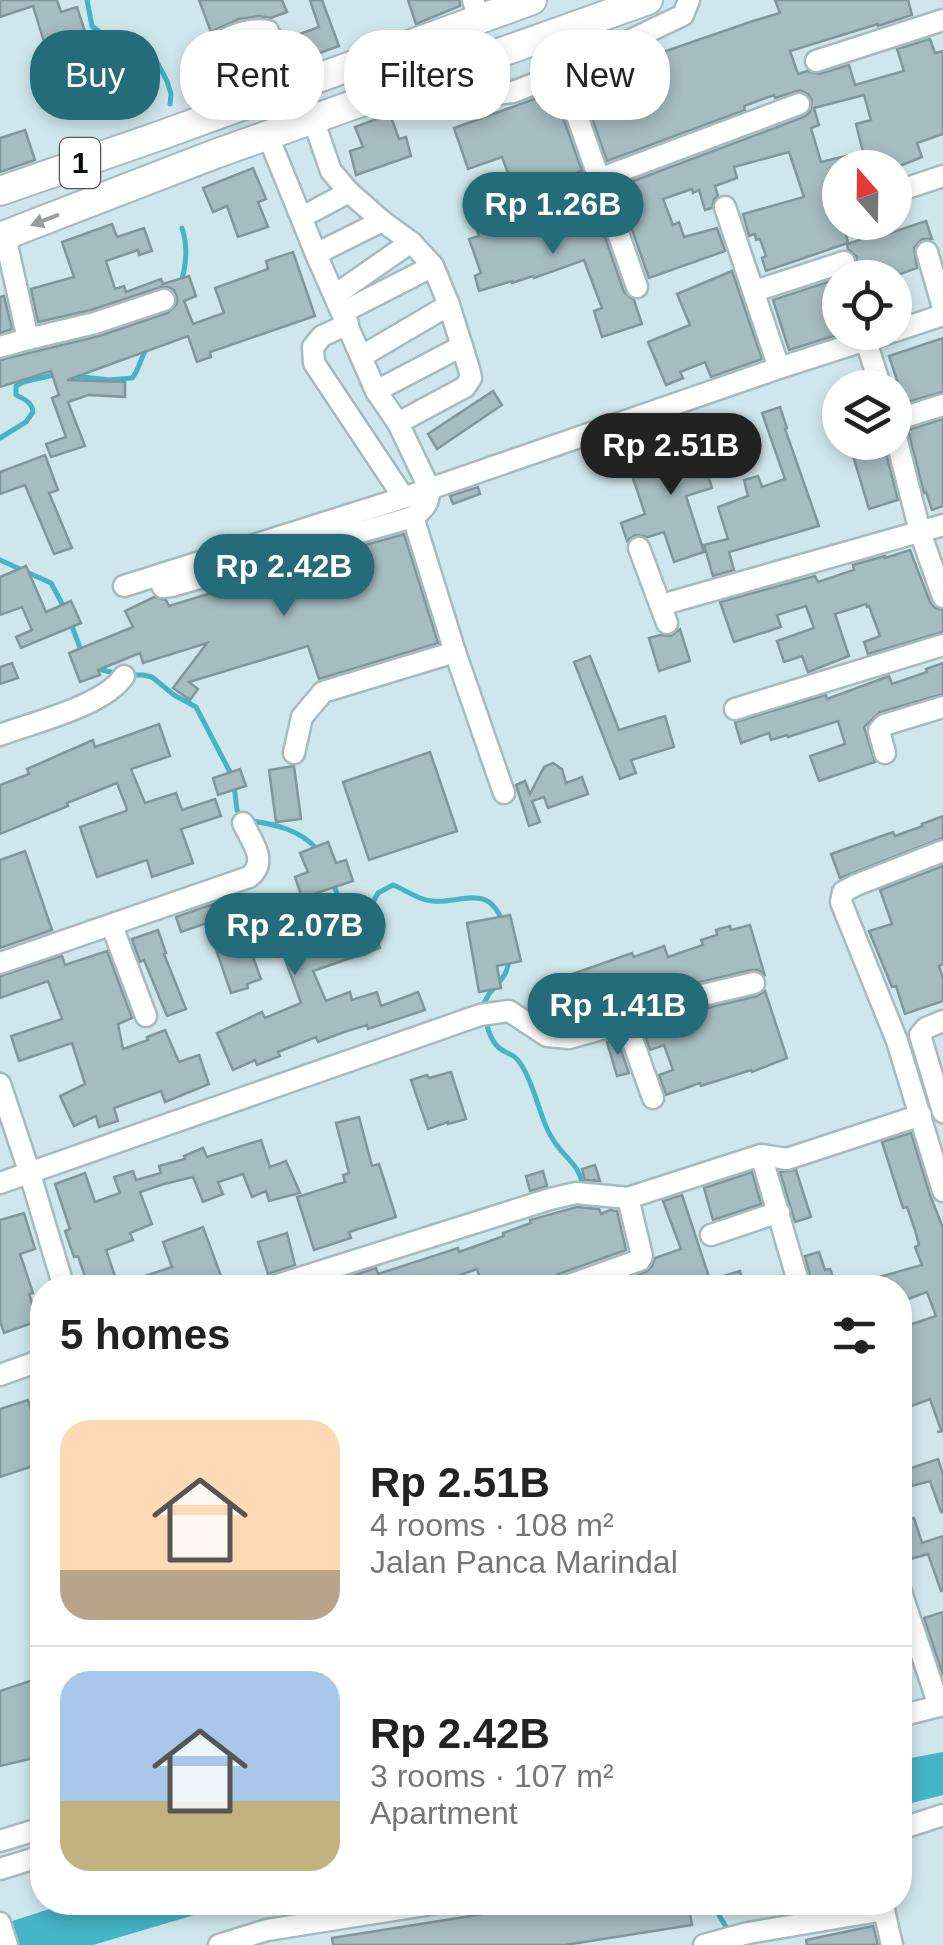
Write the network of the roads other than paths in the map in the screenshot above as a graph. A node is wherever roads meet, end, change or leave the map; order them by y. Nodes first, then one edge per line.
1 (532, 0) edge
2 (648, 0) edge
3 (689, 0) edge
4 (476, 10) edge
5 (943, 20) edge
6 (432, 30) edge
7 (565, 30) edge
8 (652, 30) edge
9 (816, 61) dead end
10 (799, 104) dead end
11 (204, 120) edge
12 (313, 120) joint
13 (577, 120) edge
14 (268, 136) junction
15 (943, 176) edge
16 (599, 178) junction
17 (912, 186) edge
18 (0, 191) edge
19 (349, 192) junction
20 (726, 206) dead end
21 (516, 210) dead end
22 (302, 217) junction
23 (382, 221) junction
24 (2, 236) edge
25 (411, 242) junction
26 (927, 252) dead end
27 (316, 254) junction
28 (433, 266) junction
29 (822, 269) edge
30 (637, 287) dead end
31 (755, 291) junction
32 (164, 300) dead end
33 (450, 304) junction
34 (342, 310) junction
35 (943, 311) edge
36 (912, 324) edge
37 (28, 339) junction
38 (0, 346) edge
39 (462, 346) junction
40 (837, 350) edge
41 (362, 356) junction
42 (778, 368) junction
43 (376, 390) junction
44 (943, 405) edge
45 (912, 415) edge
46 (398, 423) junction
47 (902, 460) edge
48 (429, 488) junction
49 (408, 507) junction
50 (943, 525) edge
51 (920, 532) junction
52 (640, 548) dead end
53 (124, 586) dead end
54 (943, 596) edge
55 (943, 645) edge
56 (455, 652) junction
57 (124, 676) dead end
58 (943, 707) edge
59 (735, 709) dead end
60 (0, 734) edge
61 (294, 753) dead end
62 (885, 753) dead end
63 (504, 793) dead end
64 (243, 823) dead end
65 (943, 851) edge
66 (112, 926) junction
67 (0, 963) edge
68 (754, 984) dead end
69 (146, 1016) dead end
70 (943, 1020) edge
71 (626, 1022) junction
72 (0, 1084) edge
73 (653, 1098) dead end
74 (943, 1112) edge
75 (921, 1114) junction
76 (761, 1154) junction
77 (30, 1174) junction
78 (0, 1183) edge
79 (943, 1191) edge
80 (621, 1197) junction
81 (779, 1212) junction
82 (710, 1235) dead end
83 (60, 1275) edge
84 (330, 1275) edge
85 (598, 1275) edge
86 (794, 1275) edge
87 (30, 1364) edge
88 (0, 1374) edge
89 (912, 1623) edge
90 (941, 1706) edge
91 (912, 1713) edge
92 (943, 1815) edge
93 (912, 1825) edge
94 (30, 1832) edge
95 (0, 1841) edge
96 (30, 1860) edge
97 (0, 1869) edge
98 (379, 1915) edge
99 (840, 1915) edge
100 (885, 1915) edge
101 (0, 1923) edge
102 (270, 1937) edge
103 (710, 1943) edge
104 (8, 1945) edge
105 (219, 1945) edge
106 (892, 1945) edge

1 - 4 highway, 1
2 - 7 highway, 1
3 - 8 street
4 - 6 highway, 1
5 - 9 street
10 - 16 street
11 - 18 highway, 1
12 - 14 highway, 1
12 - 19 street
13 - 16 street
14 - 22 street
14 -> 24 highway, 1
15 - 17 street
16 - 21 street
16 - 30 street
19 - 22 street
19 - 23 street
20 - 31 street
22 - 27 street
23 - 25 street
23 - 27 street
24 - 37 street
25 - 28 street
25 - 34 street
26 - 35 street
27 - 34 street
28 - 33 street
28 - 34 street
29 - 31 street
31 - 42 street
32 - 37 street
33 - 39 street
33 - 41 street
34 - 41 street
34 - 49 street
35 - 36 street
37 - 38 street
39 - 43 street
39 - 46 street
40 - 42 street
41 - 43 street
42 - 48 street
43 - 46 street
44 - 45 street
46 - 48 street
47 - 51 street
48 - 49 street
49 - 53 street
49 - 56 street
50 - 51 street
51 - 52 street
51 - 54 street
55 - 59 street
56 - 61 street
56 - 63 street
57 - 60 street
58 - 62 street
64 - 66 street
65 - 75 street
66 - 67 street
66 - 69 street
68 - 71 street
70 - 74 street
71 - 73 street
71 - 77 street
72 - 77 street
75 - 76 street
75 - 79 street
76 - 80 street
76 - 81 street
77 - 78 street
77 - 83 street
80 - 84 street
80 - 85 street
81 - 82 street
81 - 86 street
87 - 88 street
89 - 90 street
90 - 91 street
92 - 93 street
94 - 95 street
96 - 97 street
98 - 102 street
99 - 103 street
100 - 106 street
101 - 104 street
102 - 105 street

